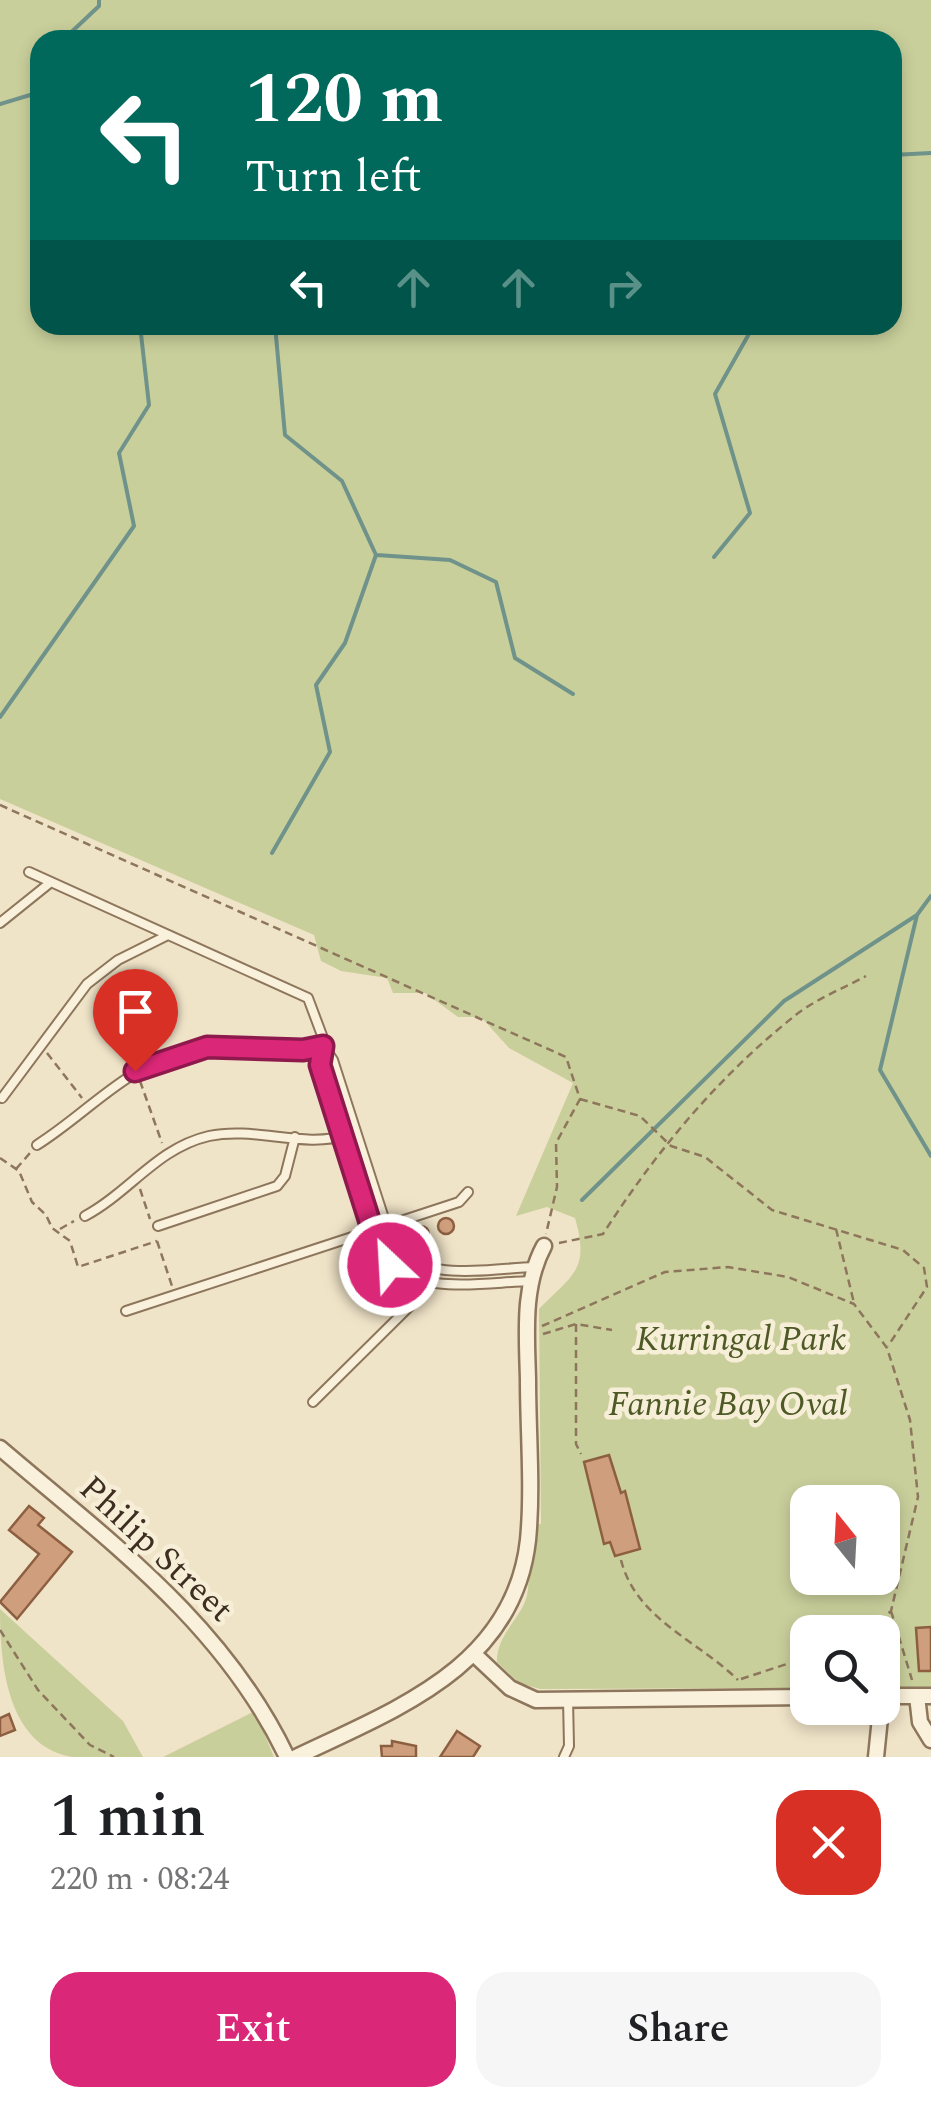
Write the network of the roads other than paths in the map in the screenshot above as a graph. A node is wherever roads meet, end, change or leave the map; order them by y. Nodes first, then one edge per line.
1 (29, 872) dead end
2 (51, 882) junction
3 (0, 923) edge
4 (168, 935) junction
5 (323, 1046) junction
6 (2, 1098) edge
7 (356, 1132) junction
8 (342, 1137) junction
9 (295, 1138) junction
10 (37, 1145) road end
11 (468, 1192) dead end
12 (84, 1216) road end
13 (158, 1226) dead end
14 (386, 1226) junction
15 (372, 1231) junction
16 (544, 1246) road end
17 (429, 1267) junction
18 (532, 1274) junction
19 (426, 1282) junction
20 (126, 1311) dead end
21 (313, 1402) dead end
22 (0, 1448) edge
23 (475, 1656) junction
24 (790, 1696) edge
25 (924, 1696) edge
26 (568, 1699) junction
27 (879, 1725) edge
28 (931, 1740) edge
29 (287, 1757) edge
30 (296, 1757) edge
31 (564, 1757) edge
32 (876, 1757) edge

1 - 2 lane
2 - 3 lane
2 - 4 lane
4 - 5 lane
4 - 6 lane
5 - 7 lane
5 - 8 lane
5 - 10 lane
7 - 8 lane
7 - 14 lane
8 - 9 lane
8 - 15 lane
9 - 12 lane
9 - 13 lane
11 - 14 lane
14 - 15 lane
14 - 17 lane
15 - 19 lane
15 - 20 lane
16 - 18 street
17 - 18 lane
17 - 19 lane
18 - 19 lane
18 - 23 street
19 - 21 lane
22 - 29 street, Philip Street
23 - 26 street
23 - 30 street
24 - 26 street
25 - 28 street
26 - 31 lane
27 - 32 street

